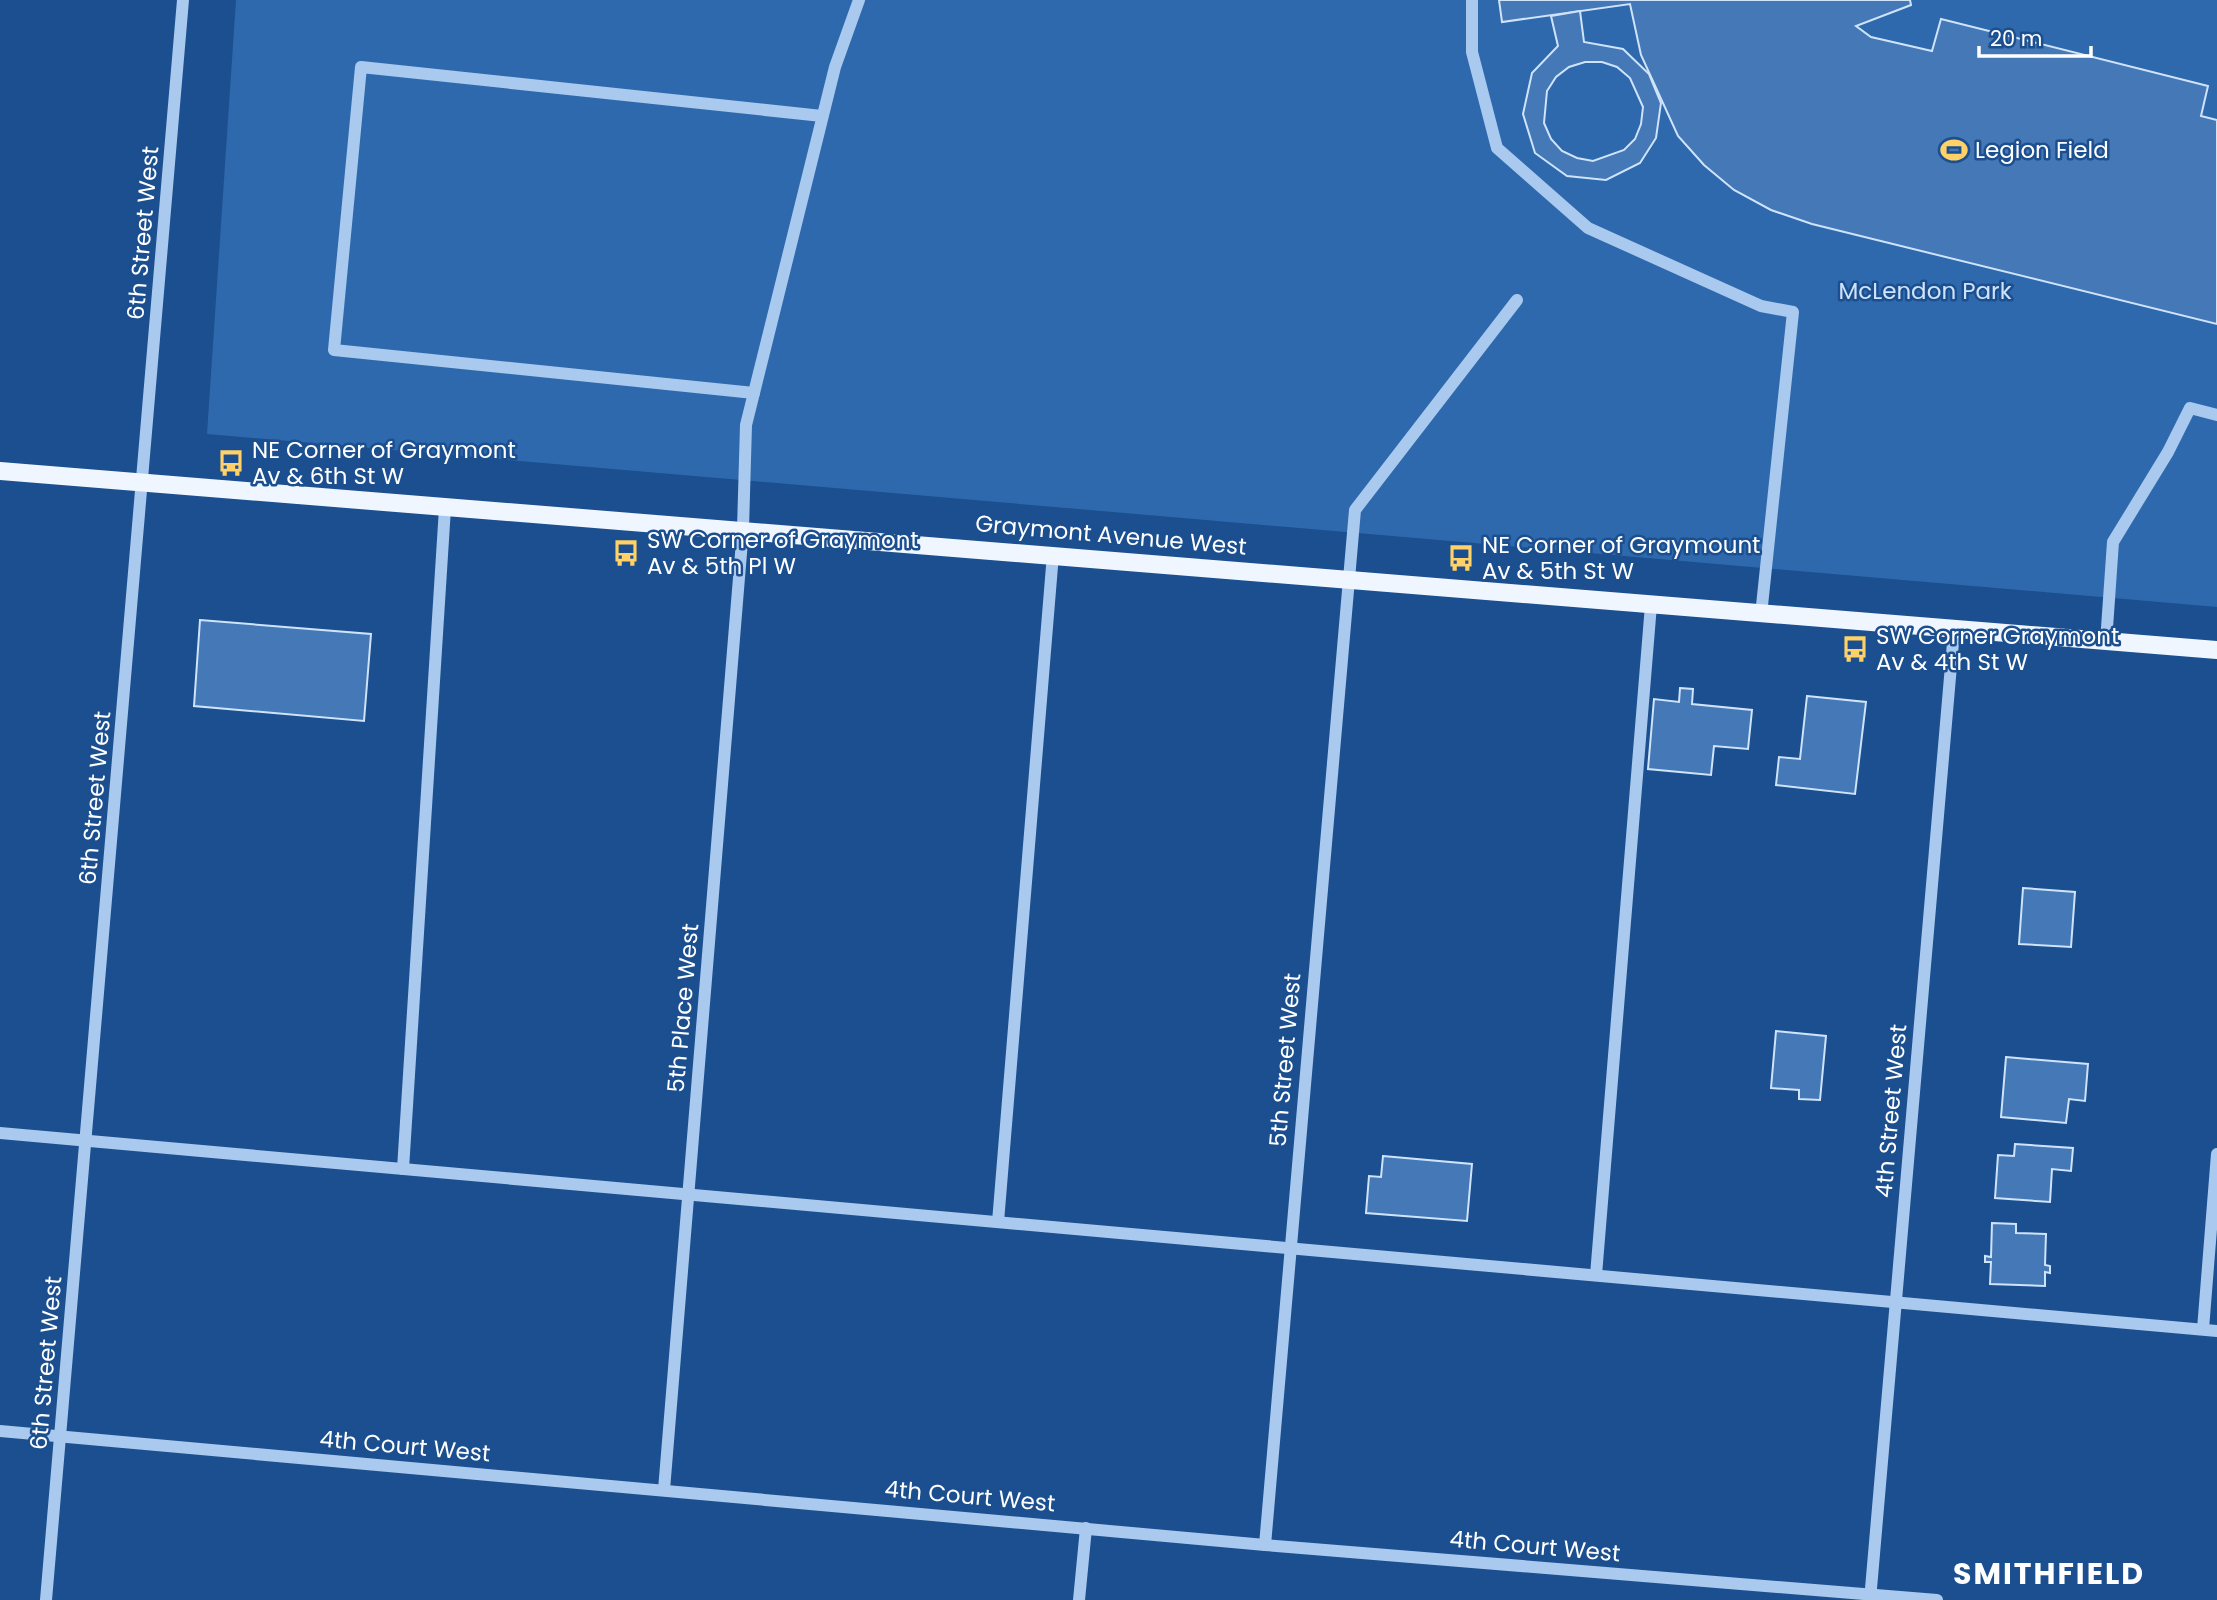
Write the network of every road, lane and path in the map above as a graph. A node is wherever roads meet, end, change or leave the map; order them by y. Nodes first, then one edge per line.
1 (183, 0) edge
2 (859, 0) edge
3 (1472, 0) edge
4 (822, 116) junction
5 (1517, 300) dead end
6 (754, 393) junction
7 (2217, 415) edge
8 (0, 471) edge
9 (143, 485) junction
10 (445, 508) junction
11 (743, 529) junction
12 (1053, 554) junction
13 (1348, 579) junction
14 (1651, 605) junction
15 (1761, 615) junction
16 (1954, 631) junction
17 (2106, 642) junction
18 (2217, 650) edge
19 (0, 1133) edge
20 (87, 1141) junction
21 (2217, 1154) edge
22 (403, 1169) junction
23 (688, 1195) junction
24 (998, 1222) junction
25 (1290, 1248) junction
26 (1596, 1275) junction
27 (1896, 1302) junction
28 (2203, 1329) junction
29 (2217, 1331) edge
30 (0, 1431) edge
31 (61, 1437) junction
32 (664, 1490) junction
33 (1086, 1528) junction
34 (1265, 1545) junction
35 (1870, 1597) edge
36 (47, 1600) edge
37 (1079, 1600) edge
38 (1937, 1600) edge

1 - 9 street, 6th Street West
2 - 4 street, 5th Place West
3 - 15 street
4 - 6 street, 5th Place West
4 - 6 street
5 - 13 street, 5th Street West
6 - 11 street, 5th Place West
7 - 17 street
8 - 9 main road, Graymont Avenue West
9 - 10 main road, Graymont Avenue West
9 - 20 street, 6th Street West
10 - 11 main road, Graymont Avenue West
10 - 22 street
11 - 12 main road, Graymont Avenue West
11 - 23 street, 5th Place West
12 - 13 main road, Graymont Avenue West
12 - 24 street
13 - 14 main road, Graymont Avenue West
13 - 25 street, 5th Street West
14 - 15 main road, Graymont Avenue West
14 - 26 street
15 - 16 main road, Graymont Avenue West
16 - 17 main road, Graymont Avenue West
16 - 27 street, 4th Street West
17 - 18 main road, Graymont Avenue West
19 - 20 street
20 - 22 street
20 - 31 street, 6th Street West
21 - 28 street
22 - 23 street
23 - 24 street
23 - 32 street, 5th Place West
24 - 25 street
25 - 26 street
25 - 34 street, 5th Street West
26 - 27 street
27 - 28 street
27 - 35 street, 4th Street West
28 - 29 street
30 - 31 street, 4th Court West
31 - 32 street, 4th Court West
31 - 36 street, 6th Street West
32 - 33 street, 4th Court West
33 - 34 street, 4th Court West
33 - 37 street
34 - 35 street, 4th Court West
35 - 38 street, 4th Court West

